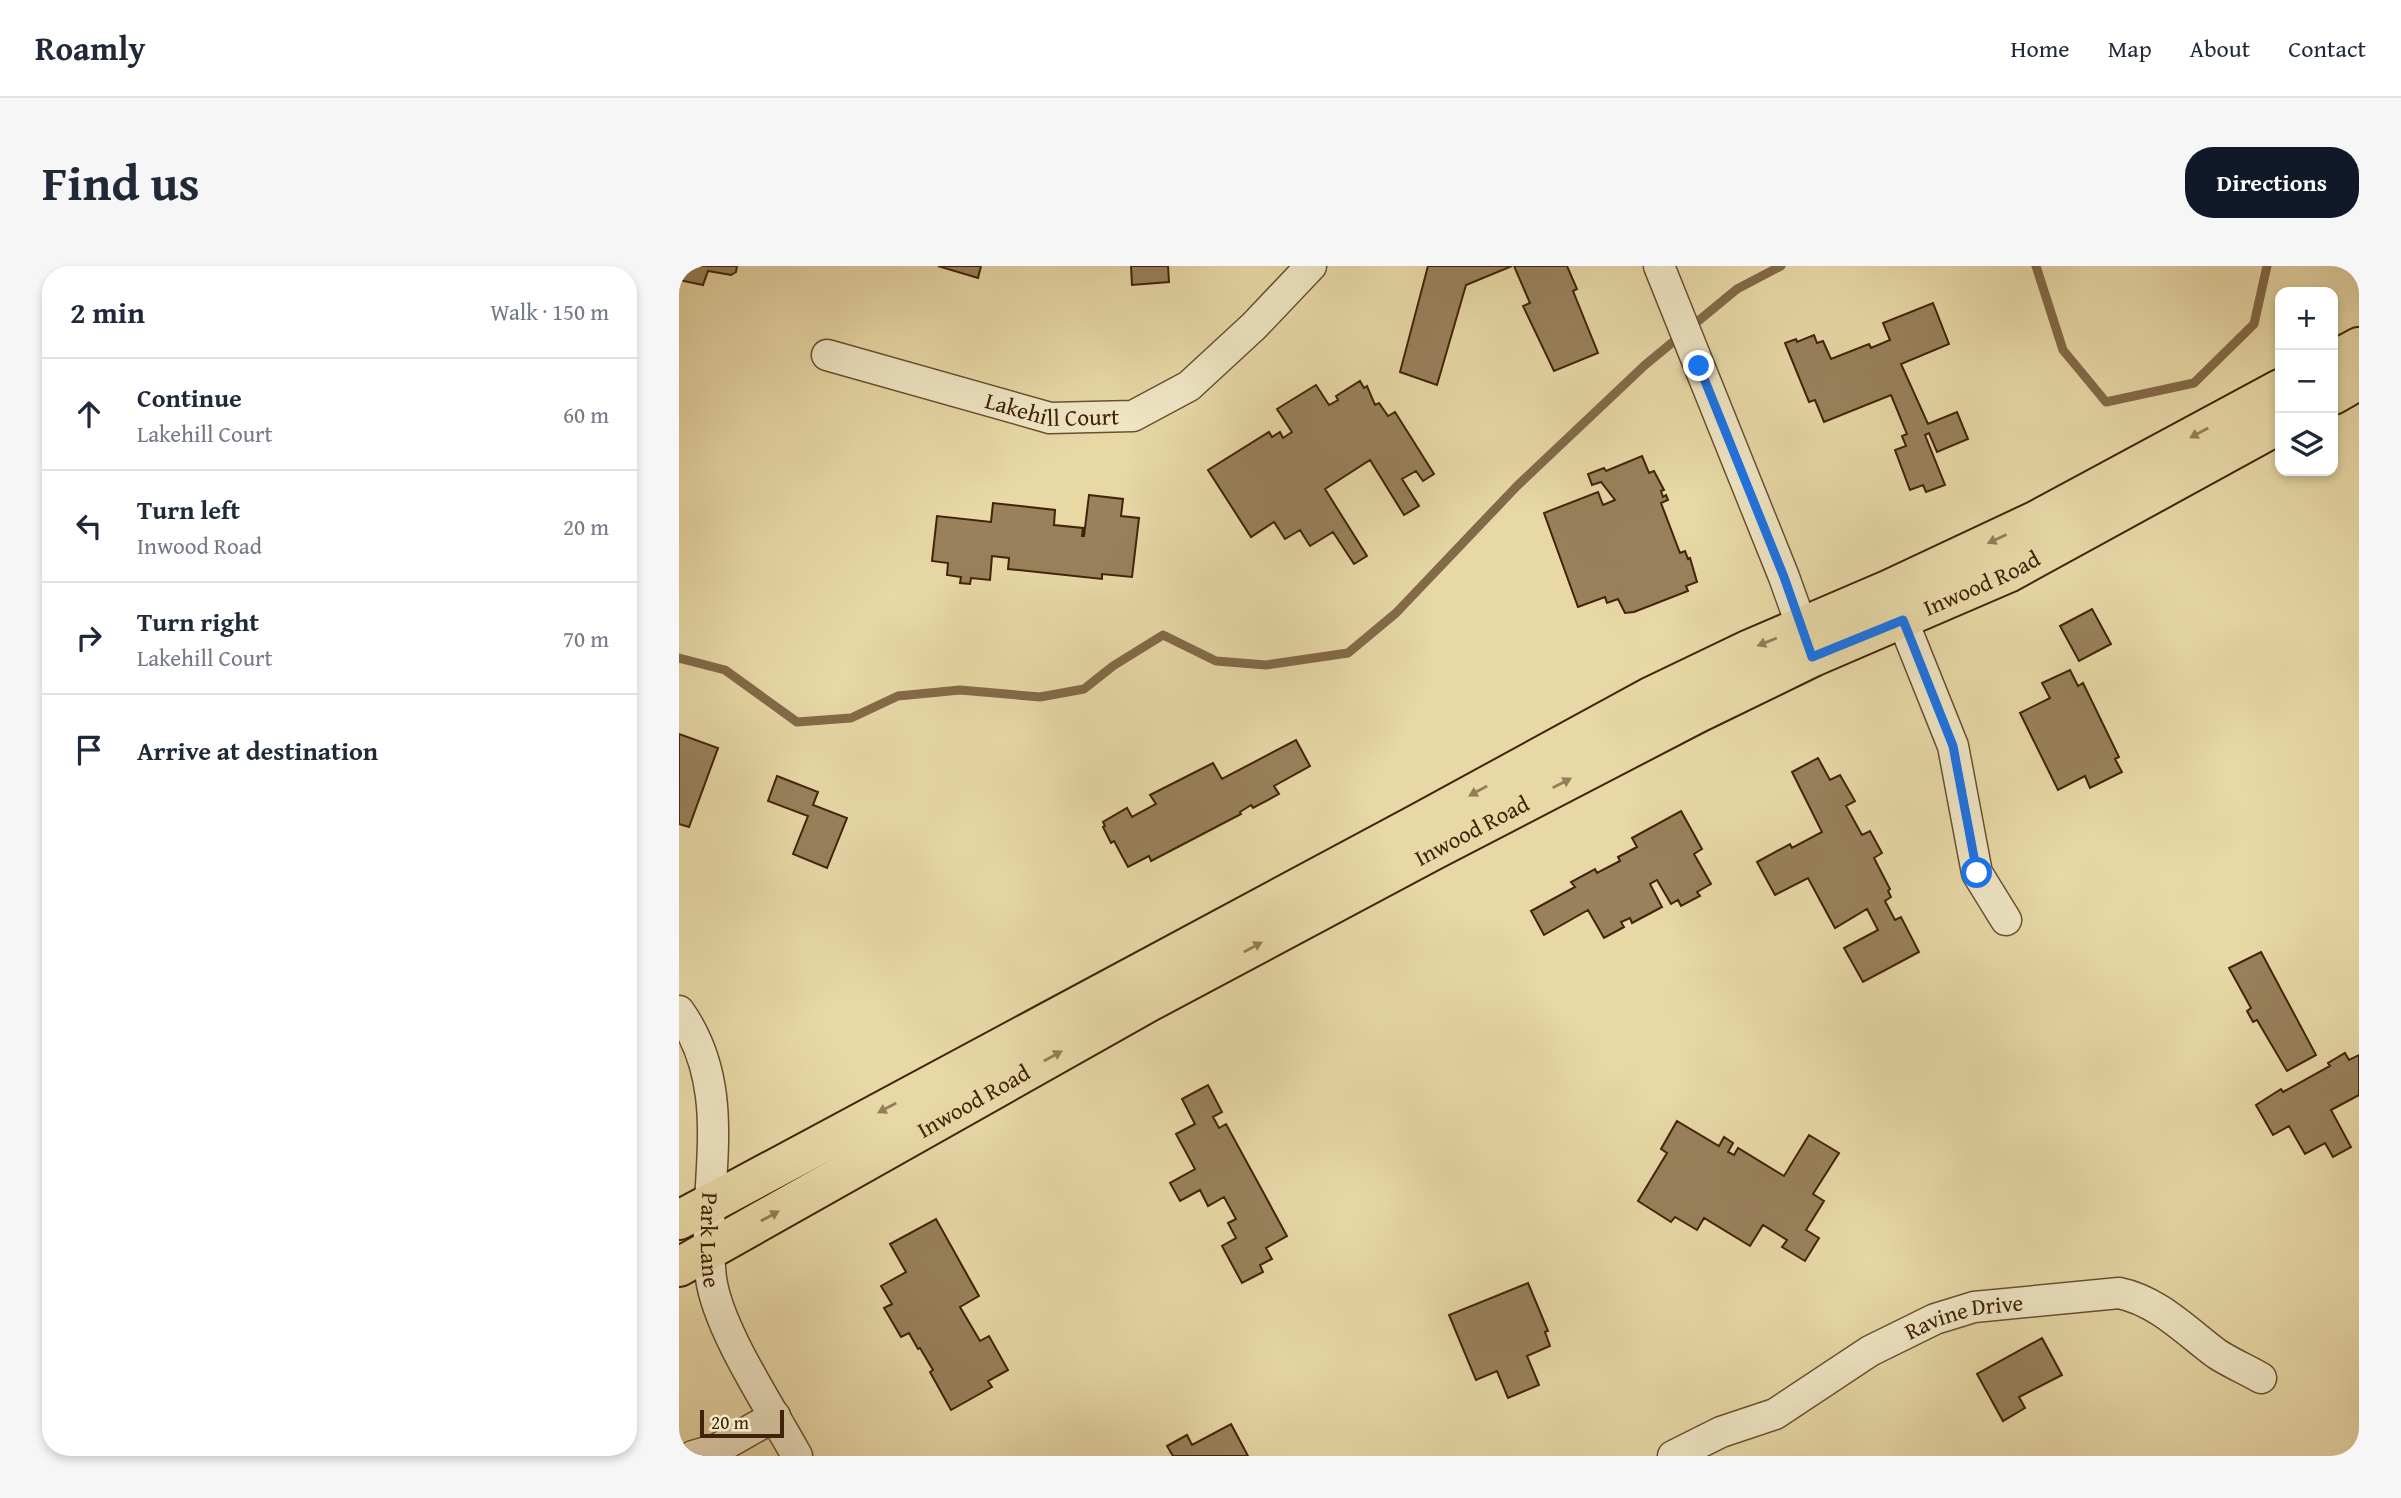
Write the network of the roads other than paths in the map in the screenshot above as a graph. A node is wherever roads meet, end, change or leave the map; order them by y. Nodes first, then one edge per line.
1 (1311, 266) edge
2 (1660, 266) edge
3 (2359, 347) edge
4 (827, 355) dead end
5 (2338, 358) edge
6 (2359, 380) edge
7 (2338, 392) edge
8 (2275, 396) edge
9 (2254, 426) edge
10 (1896, 605) junction
11 (1807, 643) junction
12 (2006, 920) dead end
13 (1142, 989) junction
14 (679, 1011) edge
15 (695, 1211) edge
16 (695, 1258) edge
17 (2261, 1378) dead end
18 (775, 1416) junction
19 (679, 1437) edge
20 (692, 1456) edge
21 (797, 1456) edge
22 (1673, 1456) edge

1 - 4 street, Lakehill Court
2 - 11 street
3 - 5 main road
6 - 7 main road
8 - 9 main road, Inwood Road
9 - 10 main road, Inwood Road
10 - 11 main road, Inwood Road
10 - 12 street
11 - 13 main road, Inwood Road
13 -> 15 main road, Inwood Road
16 -> 13 main road, Inwood Road
14 - 15 street, Park Lane
15 - 16 street, Park Lane
16 - 18 street, Park Lane
17 - 22 street, Ravine Drive
18 - 20 street
18 - 21 street, Park Lane
19 - 20 street

